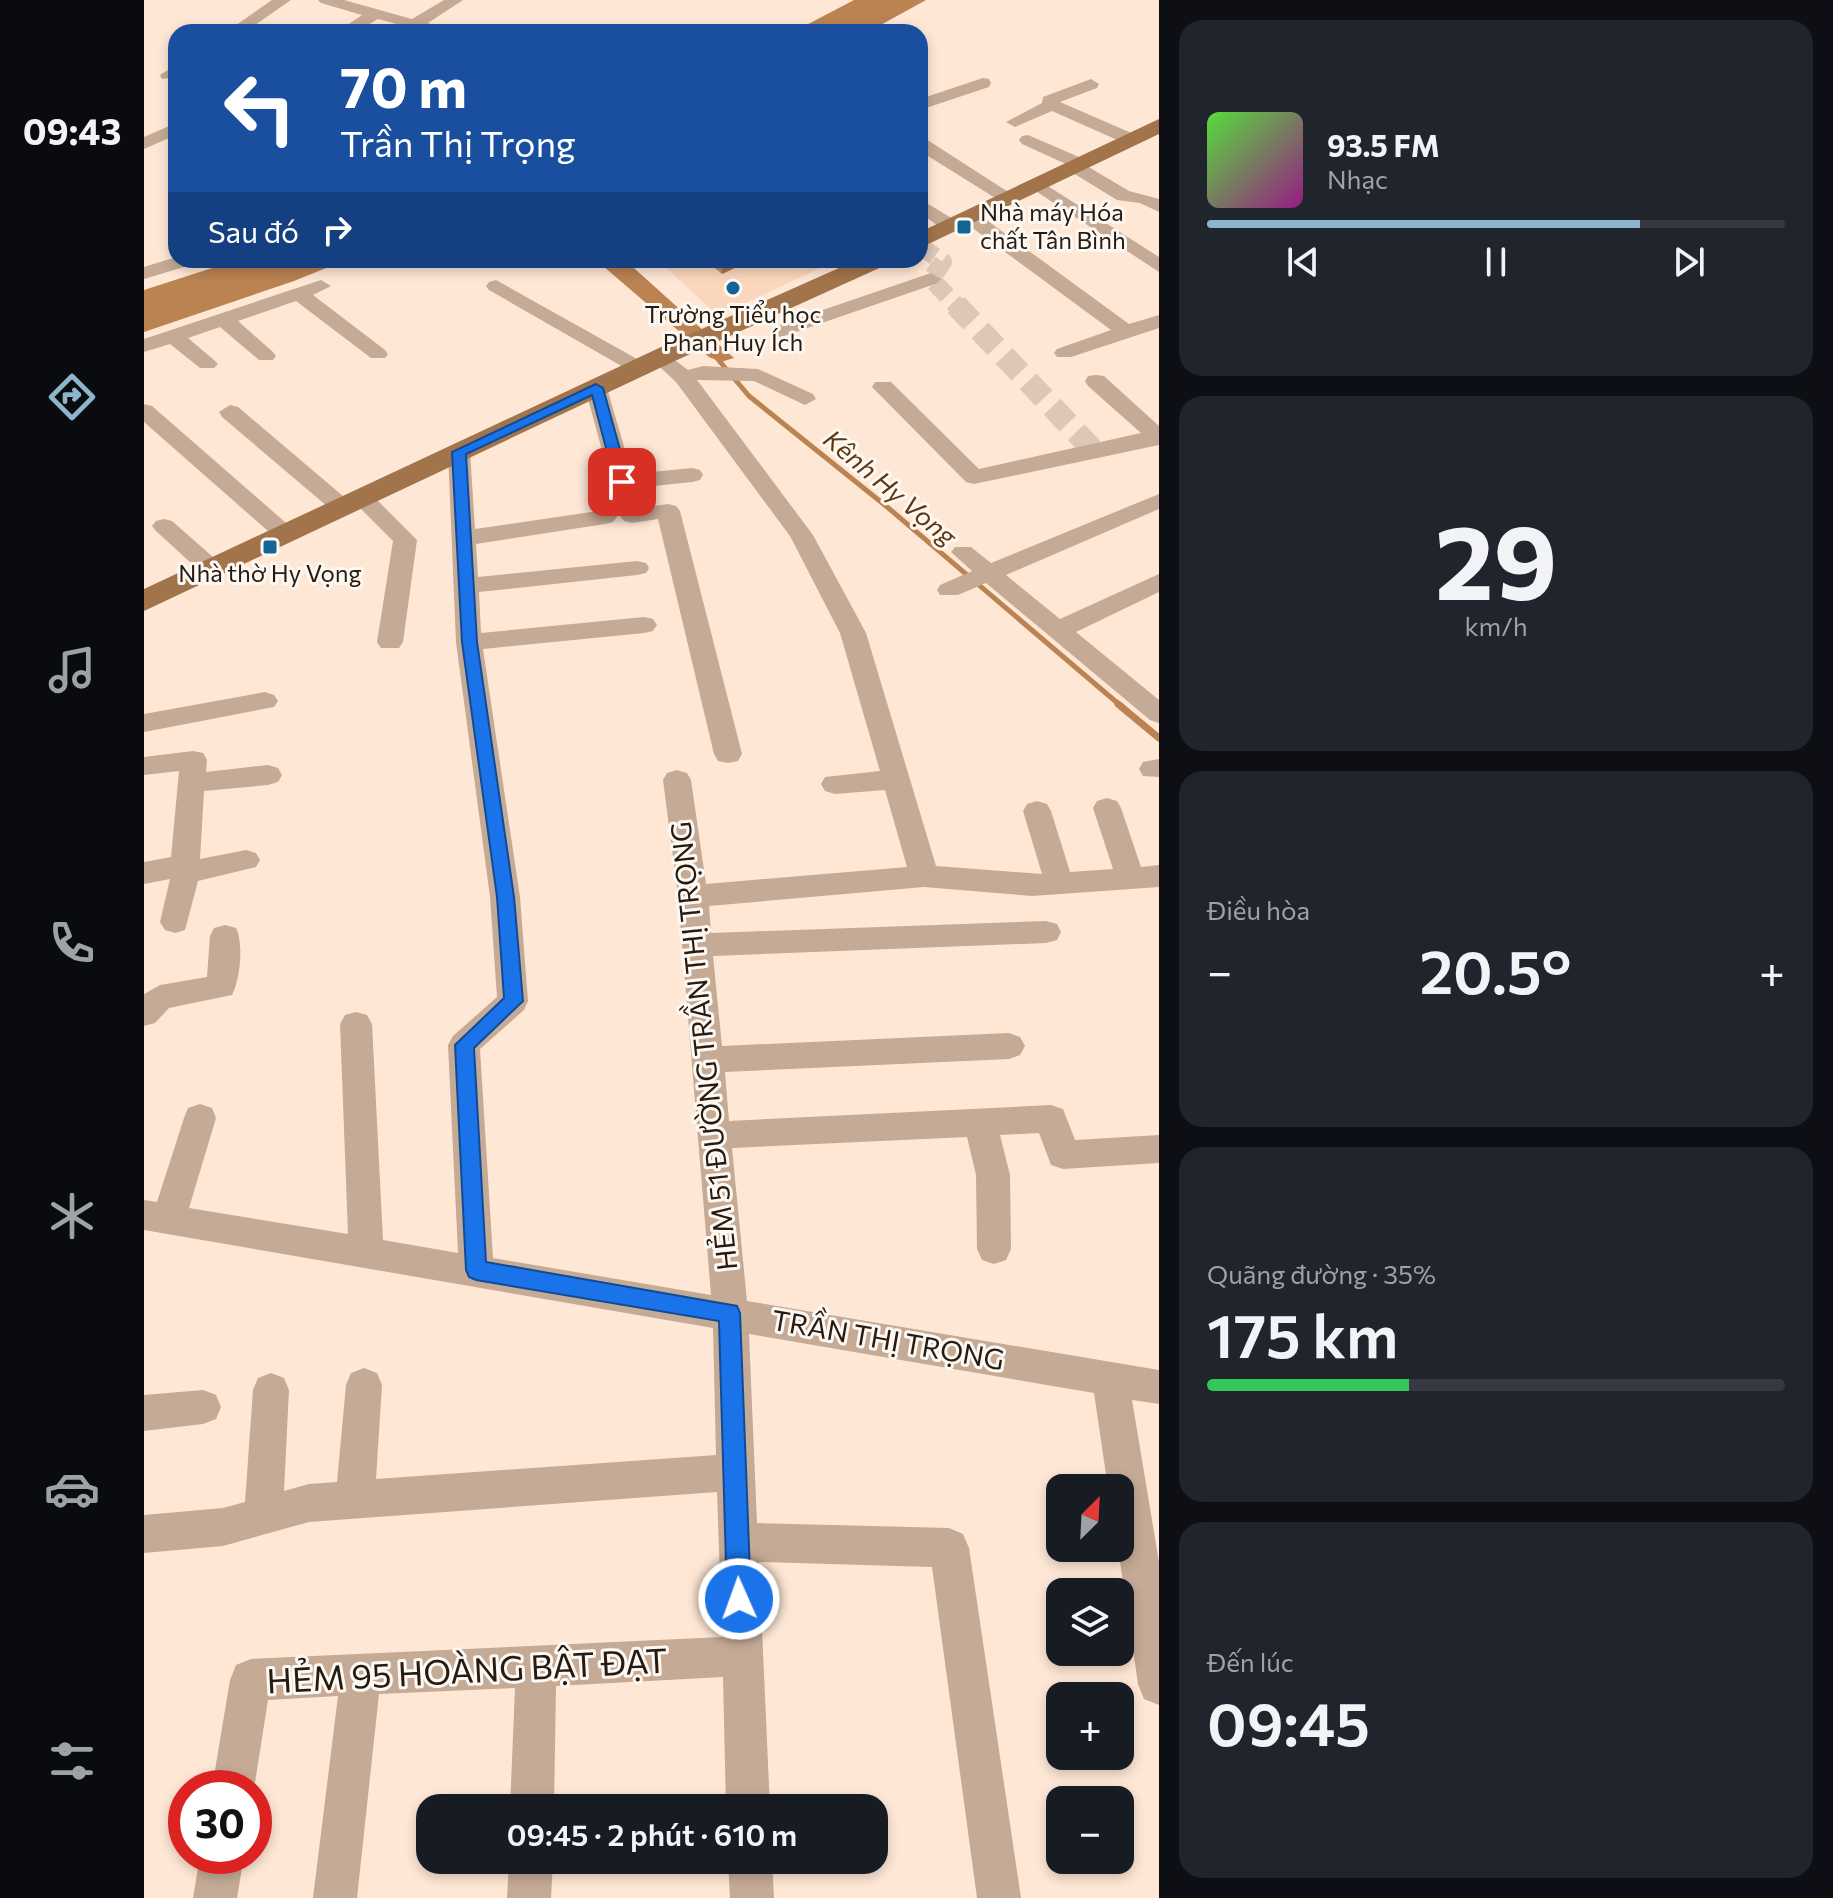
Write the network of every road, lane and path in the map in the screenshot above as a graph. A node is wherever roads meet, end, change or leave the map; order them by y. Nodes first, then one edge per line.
1 (283, 0) edge
2 (326, 0) edge
3 (455, 0) edge
4 (376, 13) junction
5 (416, 23) junction
6 (246, 24) edge
7 (358, 24) edge
8 (419, 24) edge
9 (983, 83) dead end
10 (1091, 84) dead end
11 (928, 102) edge
12 (1052, 105) junction
13 (1015, 122) dead end
14 (1159, 126) edge
15 (168, 132) edge
16 (1130, 139) junction
17 (1028, 140) dead end
18 (144, 144) edge
19 (928, 148) edge
20 (1077, 165) junction
21 (1037, 184) junction
22 (1007, 197) junction
23 (1159, 206) edge
24 (928, 208) edge
25 (960, 222) junction
26 (928, 237) edge
27 (168, 266) edge
28 (1159, 266) edge
29 (860, 268) edge
30 (144, 273) edge
31 (931, 279) dead end
32 (321, 286) dead end
33 (496, 286) dead end
34 (300, 295) junction
35 (224, 320) junction
36 (1159, 321) edge
37 (780, 331) dead end
38 (1127, 332) junction
39 (174, 337) junction
40 (144, 346) edge
41 (1064, 353) dead end
42 (378, 354) dead end
43 (266, 356) dead end
44 (207, 364) dead end
45 (663, 364) junction
46 (1096, 381) dead end
47 (883, 387) dead end
48 (596, 388) junction
49 (805, 399) dead end
50 (144, 411) edge
51 (230, 412) dead end
52 (1158, 437) edge
53 (459, 452) junction
54 (692, 475) dead end
55 (622, 482) junction
56 (1159, 501) edge
57 (352, 502) junction
58 (605, 517) dead end
59 (164, 526) dead end
60 (285, 534) junction
61 (466, 538) junction
62 (963, 552) dead end
63 (637, 568) dead end
64 (212, 569) junction
65 (989, 574) junction
66 (1159, 582) edge
67 (468, 586) junction
68 (949, 590) dead end
69 (144, 601) edge
70 (644, 625) dead end
71 (1059, 630) junction
72 (390, 642) dead end
73 (469, 642) junction
74 (265, 701) dead end
75 (1155, 705) edge
76 (144, 723) edge
77 (728, 754) dead end
78 (144, 766) edge
79 (268, 775) dead end
80 (896, 779) junction
81 (677, 780) dead end
82 (191, 783) junction
83 (835, 784) dead end
84 (1107, 808) dead end
85 (1037, 811) dead end
86 (246, 860) dead end
87 (185, 869) junction
88 (144, 873) edge
89 (924, 876) junction
90 (1145, 877) edge
91 (1059, 883) junction
92 (693, 896) junction
93 (175, 922) dead end
94 (1046, 932) dead end
95 (225, 936) dead end
96 (697, 945) junction
97 (144, 1014) edge
98 (356, 1024) dead end
99 (1009, 1046) dead end
100 (707, 1060) junction
101 (200, 1118) dead end
102 (980, 1122) junction
103 (714, 1135) junction
104 (1159, 1149) edge
105 (157, 1217) edge
106 (994, 1249) dead end
107 (366, 1252) junction
108 (476, 1270) junction
109 (730, 1313) junction
110 (1110, 1379) junction
111 (364, 1385) dead end
112 (1159, 1387) edge
113 (271, 1390) dead end
114 (203, 1407) dead end
115 (144, 1413) edge
116 (735, 1472) junction
117 (355, 1500) junction
118 (263, 1516) junction
119 (144, 1534) edge
120 (737, 1542) junction
121 (1154, 1629) edge
122 (741, 1656) junction
123 (536, 1666) junction
124 (361, 1675) junction
125 (1159, 1684) edge
126 (236, 1770) edge
127 (532, 1794) edge
128 (747, 1794) edge
129 (219, 1874) edge
130 (530, 1874) edge
131 (751, 1874) edge
132 (215, 1898) edge
133 (335, 1898) edge
134 (529, 1898) edge
135 (752, 1898) edge
136 (999, 1898) edge

1 - 6 street
2 - 4 street
3 - 5 street
4 - 5 street
4 - 7 street
5 - 8 street
9 - 11 street
10 - 12 street
12 - 13 street
12 - 16 street
14 - 16 main road
15 - 18 street
16 - 20 main road
17 - 20 street
19 - 22 street
20 - 21 main road
20 - 23 street
21 - 22 main road
21 - 28 street
22 - 25 main road
24 - 25 street
25 - 26 main road
25 - 38 street
27 - 30 street
29 - 45 main road
31 - 37 street
32 - 34 street
33 - 45 street
34 - 35 street
34 - 42 street
35 - 39 street
35 - 43 street
36 - 38 street
38 - 41 street
39 - 40 street
39 - 44 street
45 - 48 main road
45 - 49 street
45 - 80 street
46 - 52 street
47 - 52 street
48 - 53 main road
48 - 55 street
50 - 60 street
51 - 57 street
53 - 57 main road
53 - 61 street
54 - 55 street
55 - 77 street
56 - 65 street
57 - 60 main road
57 - 72 street
58 - 61 street
59 - 64 street
60 - 64 main road
61 - 67 street
62 - 65 street
63 - 67 street
64 - 69 main road
65 - 68 street
65 - 71 street
66 - 71 street
67 - 73 street
70 - 73 street
71 - 75 street
73 - 108 street
74 - 76 street
78 - 82 street
79 - 82 street
80 - 83 street
80 - 89 street
81 - 92 street, HẺM 51 ĐƯỜNG TRẦN THỊ TRỌNG
82 - 87 street
84 - 90 street
85 - 91 street
86 - 87 street
87 - 88 street
87 - 93 street
89 - 91 street
89 - 92 street
90 - 91 street
92 - 96 street, HẺM 51 ĐƯỜNG TRẦN THỊ TRỌNG
94 - 96 street
95 - 97 street
96 - 100 street, HẺM 51 ĐƯỜNG TRẦN THỊ TRỌNG
98 - 107 street
99 - 100 street
100 - 103 street, HẺM 51 ĐƯỜNG TRẦN THỊ TRỌNG
101 - 105 street
102 - 103 street
102 - 104 street
102 - 106 street
103 - 109 street, HẺM 51 ĐƯỜNG TRẦN THỊ TRỌNG
105 - 107 street, TRẦN THỊ TRỌNG
107 - 108 street, TRẦN THỊ TRỌNG
108 - 109 street, TRẦN THỊ TRỌNG
109 - 110 street, TRẦN THỊ TRỌNG
109 - 116 street, HẺM 51 ĐƯỜNG TRẦN THỊ TRỌNG
110 - 112 street, TRẦN THỊ TRỌNG
110 - 121 street
111 - 117 street
113 - 118 street
114 - 115 street
116 - 117 street
116 - 120 street, HẺM 51 ĐƯỜNG TRẦN THỊ TRỌNG
117 - 118 street
118 - 119 street
120 - 122 street, HẺM 51 ĐƯỜNG TRẦN THỊ TRỌNG
120 - 136 street
121 - 125 street
122 - 123 street, HẺM 95 HOÀNG BẬT ĐẠT
122 - 128 street, HẺM 51 ĐƯỜNG TRẦN THỊ TRỌNG
123 - 124 street, HẺM 95 HOÀNG BẬT ĐẠT
123 - 127 street
124 - 126 street, HẺM 95 HOÀNG BẬT ĐẠT
124 - 133 street
129 - 132 street
130 - 134 street
131 - 135 street

